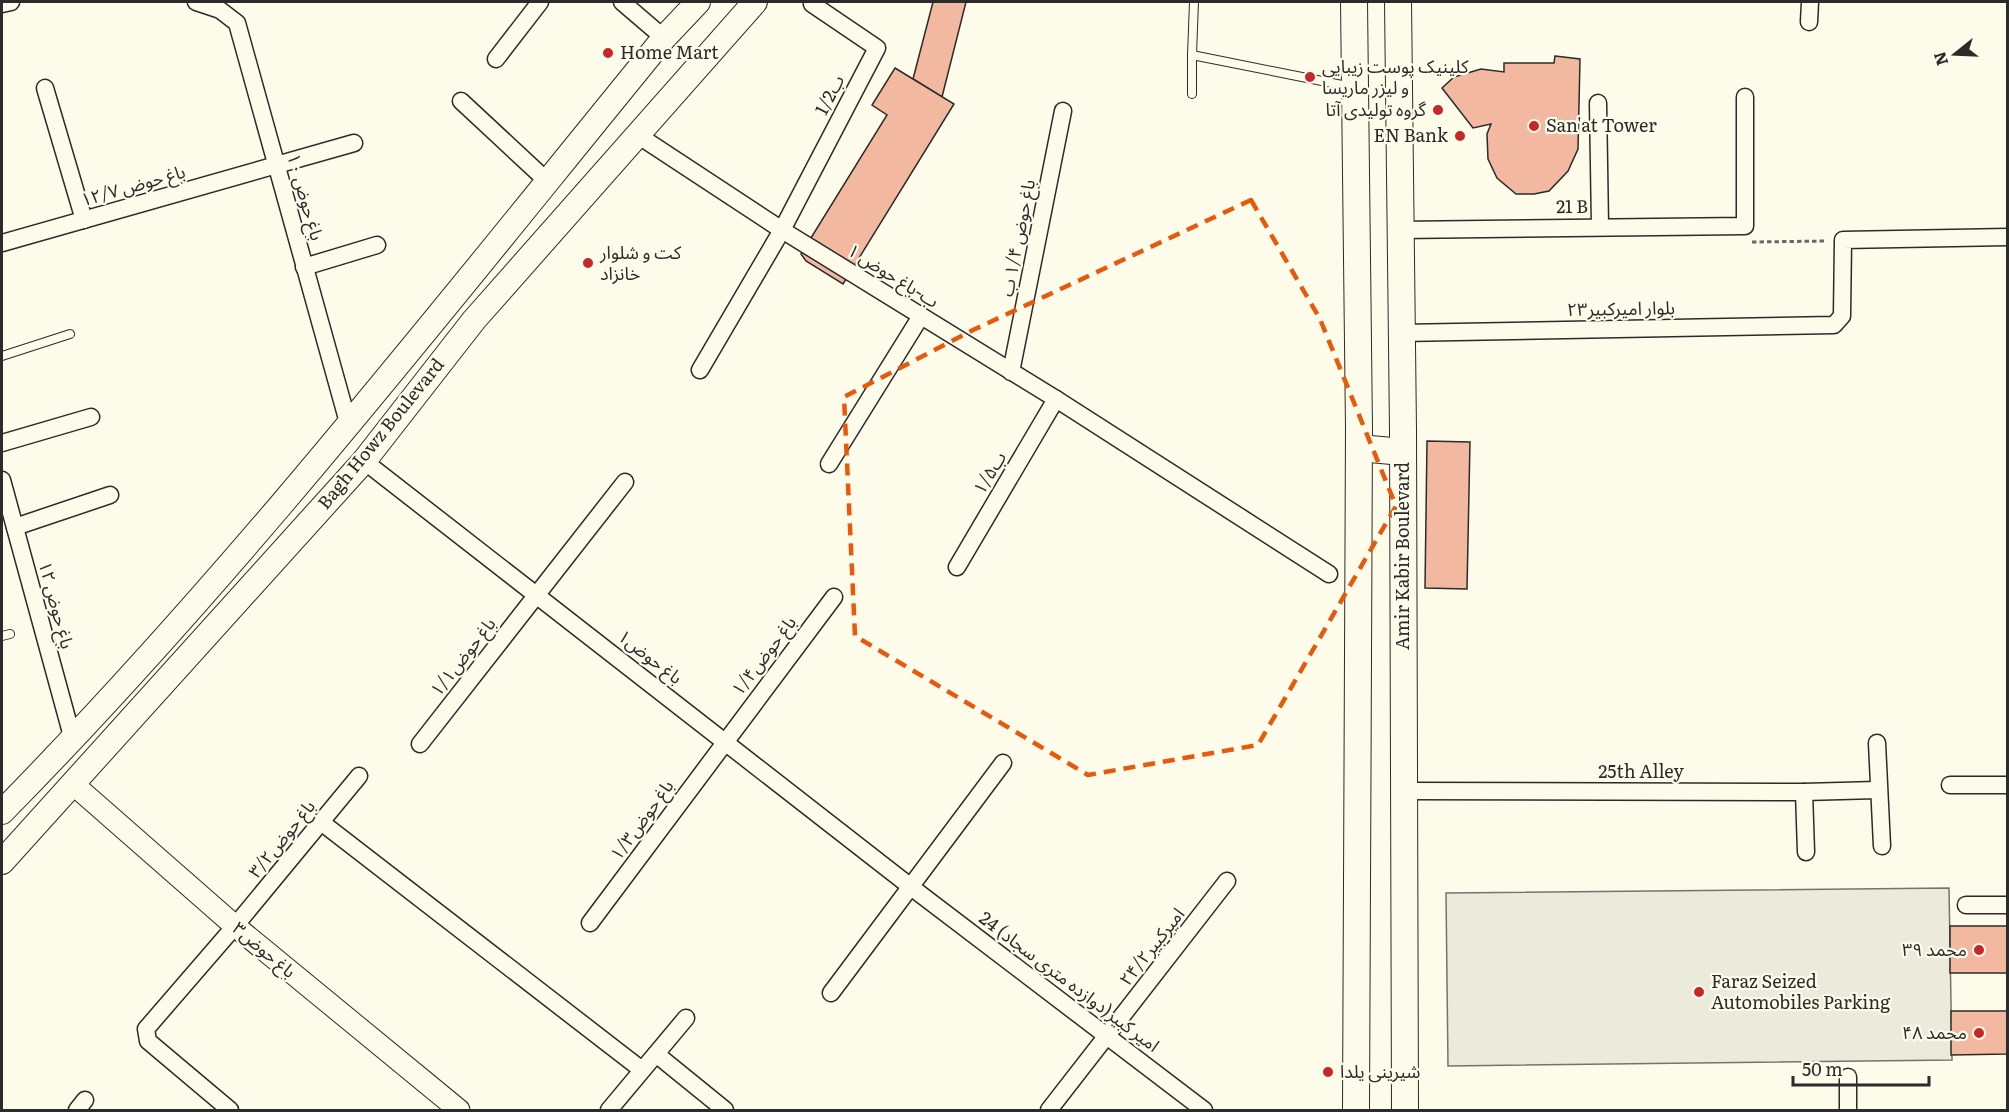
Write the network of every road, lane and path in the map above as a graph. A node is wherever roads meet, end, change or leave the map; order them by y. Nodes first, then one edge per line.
1 (11, 2) edge
2 (196, 2) edge
3 (540, 2) edge
4 (622, 2) edge
5 (698, 2) edge
6 (755, 2) edge
7 (1194, 2) edge
8 (1354, 2) edge
9 (1398, 2) edge
10 (1809, 2) edge
11 (2, 4) edge
12 (812, 4) dead end
13 (1809, 22) dead end
14 (664, 38) junction
15 (1192, 55) junction
16 (496, 59) dead end
17 (45, 88) dead end
18 (1355, 88) junction
19 (1192, 94) dead end
20 (1745, 97) dead end
21 (461, 101) dead end
22 (1598, 103) dead end
23 (1063, 111) dead end
24 (636, 134) junction
25 (354, 142) dead end
26 (276, 164) junction
27 (547, 181) junction
28 (84, 220) junction
29 (1600, 226) junction
30 (1745, 226) junction
31 (782, 230) junction
32 (1400, 230) junction
33 (2007, 237) edge
34 (1843, 240) junction
35 (2, 243) edge
36 (377, 245) dead end
37 (304, 267) junction
38 (439, 314) junction
39 (921, 316) junction
40 (464, 332) junction
41 (1401, 333) junction
42 (70, 334) dead end
43 (2, 356) edge
44 (700, 370) dead end
45 (1011, 372) junction
46 (1056, 399) junction
47 (91, 417) dead end
48 (350, 426) junction
49 (2, 443) edge
50 (1359, 448) junction
51 (1403, 452) junction
52 (364, 460) junction
53 (829, 464) dead end
54 (2, 480) edge
55 (625, 482) dead end
56 (110, 495) dead end
57 (15, 527) junction
58 (957, 567) dead end
59 (1329, 573) dead end
60 (537, 595) junction
61 (834, 597) dead end
62 (73, 740) junction
63 (725, 740) junction
64 (1876, 743) dead end
65 (420, 744) dead end
66 (1004, 763) dead end
67 (359, 776) dead end
68 (73, 783) junction
69 (1950, 785) dead end
70 (2007, 785) edge
71 (1877, 790) junction
72 (1404, 791) junction
73 (1804, 792) junction
74 (2, 812) edge
75 (321, 822) junction
76 (1882, 846) dead end
77 (1806, 852) dead end
78 (2, 862) edge
79 (1227, 881) dead end
80 (911, 887) junction
81 (1966, 905) dead end
82 (2007, 905) edge
83 (590, 923) dead end
84 (236, 926) junction
85 (831, 993) dead end
86 (686, 1018) dead end
87 (1109, 1035) junction
88 (656, 1054) junction
89 (642, 1070) junction
90 (1848, 1077) dead end
91 (230, 1110) edge
92 (459, 1110) edge
93 (609, 1110) edge
94 (725, 1110) edge
95 (1049, 1110) edge
96 (1204, 1110) edge
97 (1356, 1110) edge
98 (1405, 1110) edge
99 (1848, 1110) edge

1 - 11 street
2 - 26 street, ۱۰ باغ حوض
3 - 16 street
4 - 14 street
5 - 14 main road, Bagh Howz Boulevard
6 - 24 main road, Bagh Howz Boulevard
7 - 15 lane
8 - 18 main road
9 - 32 main road, Amir Kabir Boulevard
10 - 13 street
12 - 31 street, 1/2ب
14 - 27 main road, Bagh Howz Boulevard
15 - 18 lane
15 - 19 lane
17 - 28 street
18 - 50 main road
20 - 30 street
21 - 27 street
22 - 29 street
23 - 45 street, باغ حوض ۱/۴ ب
24 - 31 street, ۱ ب-باغ حوض
24 - 40 main road, Bagh Howz Boulevard
25 - 26 street, ۱۲/۷ باغ حوض
26 - 28 street, ۱۲/۷ باغ حوض
26 - 37 street, ۱۰ باغ حوض
27 - 38 main road, Bagh Howz Boulevard
28 - 35 street, ۱۲/۷ باغ حوض
29 - 30 street, 21 B
29 - 32 street, 21 B
30 - 34 path
31 - 39 street, ۱ ب-باغ حوض
31 - 44 street
32 - 41 main road, Amir Kabir Boulevard
33 - 34 street
34 - 41 street, ۲۳بلوار امیرکبیر
36 - 37 street
37 - 48 street, ۱۰ باغ حوض
38 - 40 main road
38 - 48 main road, Bagh Howz Boulevard
39 - 45 street, ۱ ب-باغ حوض
39 - 53 street
40 - 52 main road, Bagh Howz Boulevard
41 - 51 main road, Amir Kabir Boulevard
42 - 43 lane
45 - 46 street, ۱ ب-باغ حوض
46 - 58 street, ب۱/۵
46 - 59 street, ۱ ب-باغ حوض
47 - 49 street
48 - 62 main road, Bagh Howz Boulevard
50 - 51 main road
50 - 97 main road
51 - 72 main road, Amir Kabir Boulevard
52 - 60 street, باغ حوض۱
52 - 68 main road, Bagh Howz Boulevard
54 - 57 street, ۱۲ باغ حوض
55 - 60 street, باغ حوض۱/۱
56 - 57 street
57 - 62 street, ۱۲ باغ حوض
60 - 63 street, باغ حوض۱
60 - 65 street, باغ حوض۱/۱
61 - 63 street, باغ حوض۱/۴
62 - 74 main road, Bagh Howz Boulevard
63 - 80 street, باغ حوض۱
63 - 83 street, باغ حوض۱/۳
64 - 71 street
66 - 80 street
67 - 75 street, باغ حوض۳/۲
68 - 78 main road, Bagh Howz Boulevard
68 - 84 street, باغ حوض۳
69 - 70 street
71 - 73 street, 25th Alley
71 - 76 street
72 - 73 street, 25th Alley
72 - 98 main road, Amir Kabir Boulevard
73 - 77 street
75 - 84 street, باغ حوض۳/۲
75 - 89 street
79 - 87 street, امیرکبیر۲۴/۲
80 - 85 street
80 - 87 street, 24 امیر کبیر(دوازده متری سجاد)
81 - 82 street
84 - 91 street, باغ حوض۳/۲
84 - 92 street, باغ حوض۳
86 - 88 street
87 - 95 street, امیرکبیر۲۴/۲
87 - 96 street, 24 امیر کبیر(دوازده متری سجاد)
88 - 89 street
88 - 94 street
89 - 93 street
90 - 99 street

